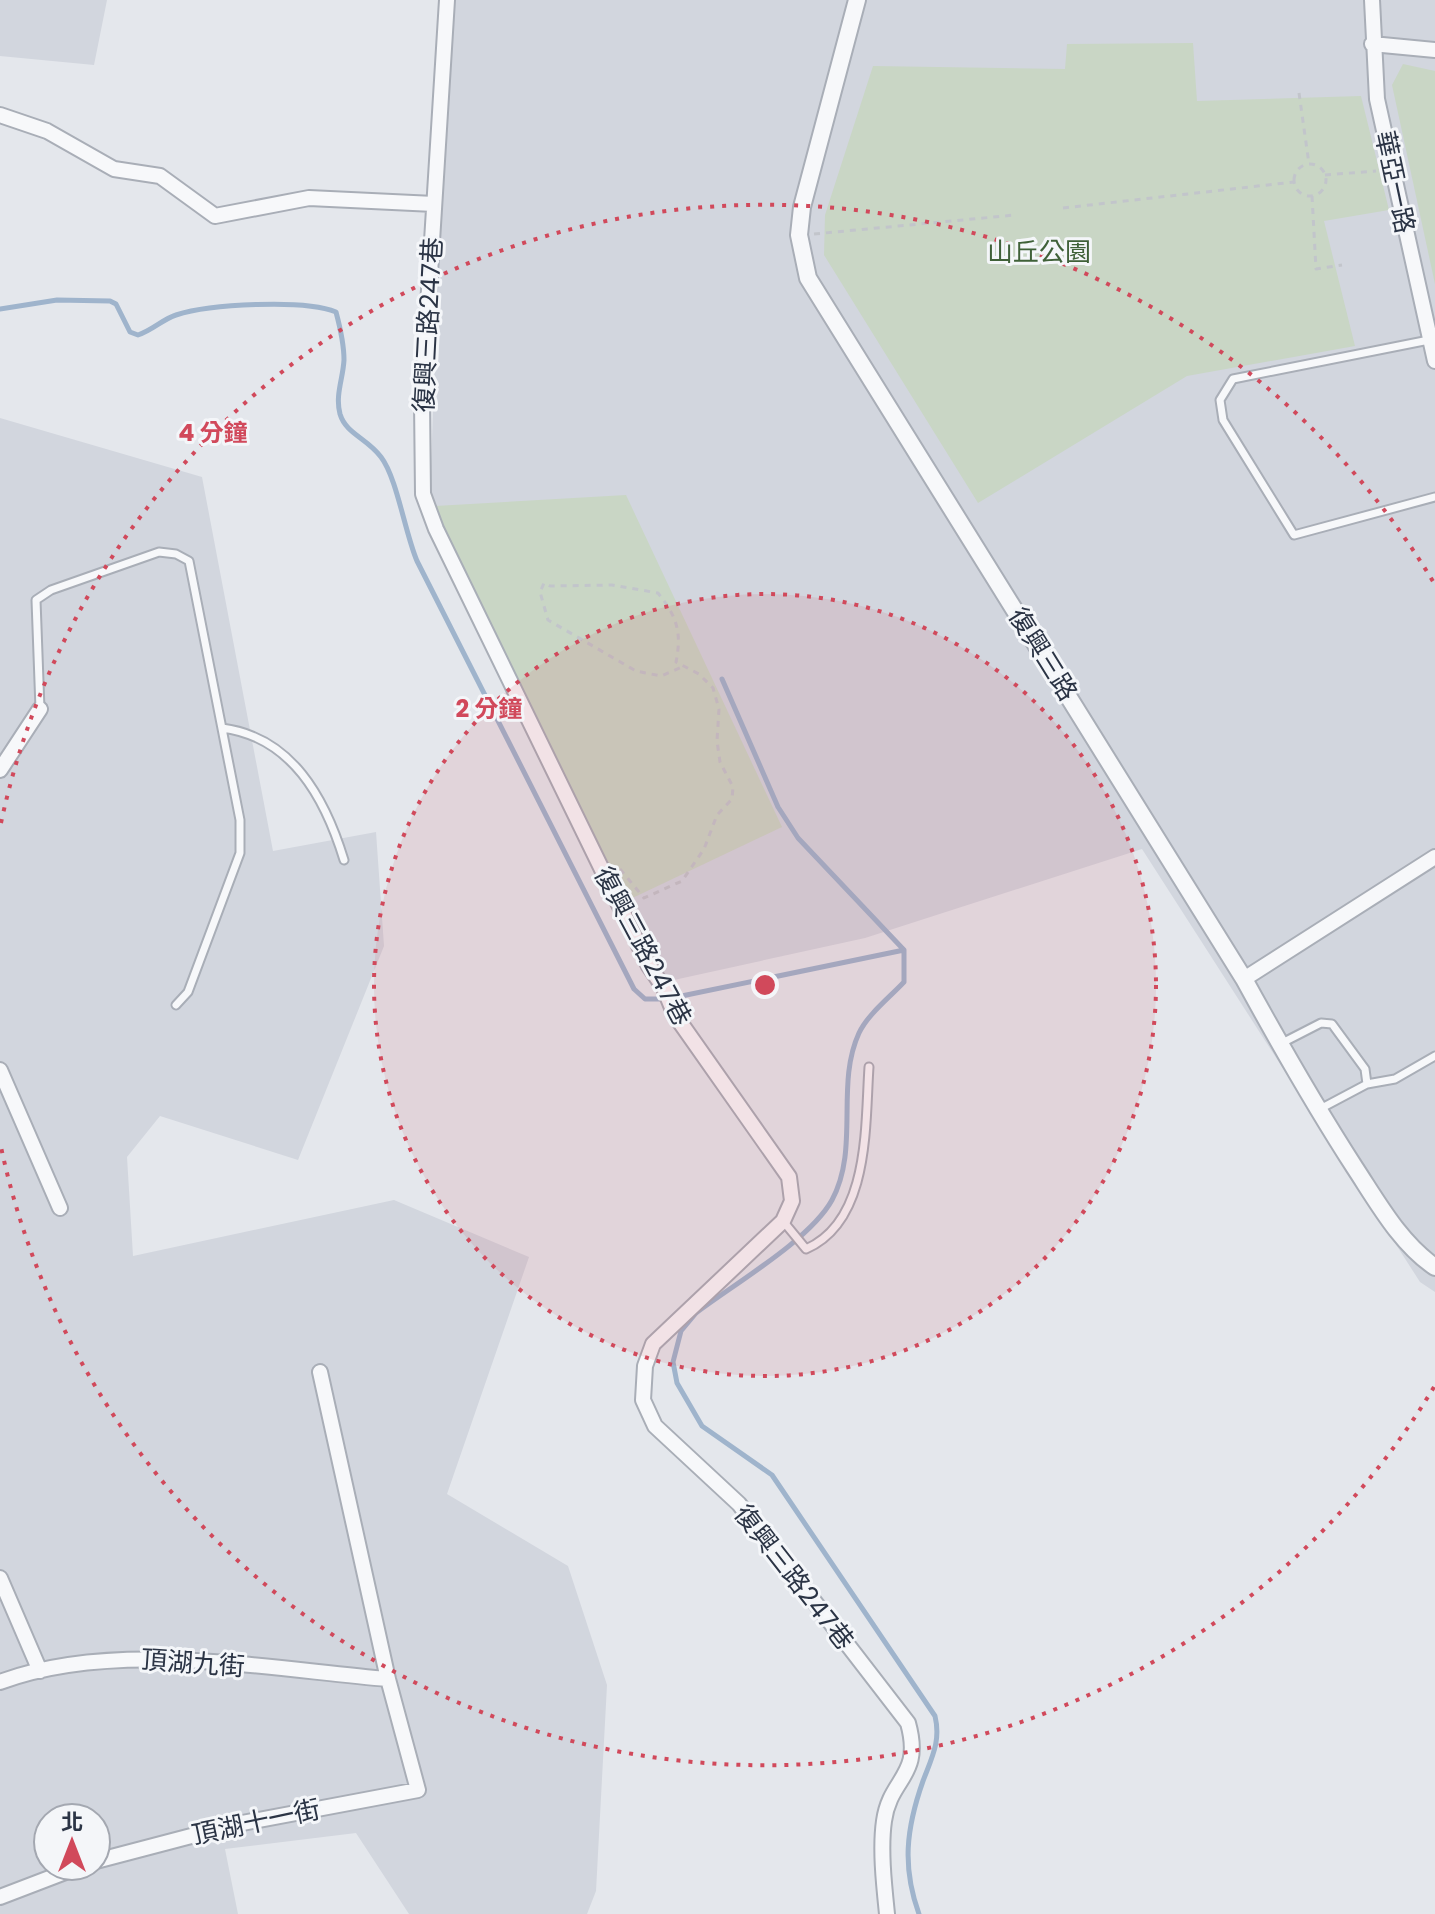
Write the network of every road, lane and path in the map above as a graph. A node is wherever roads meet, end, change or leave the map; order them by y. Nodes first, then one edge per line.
1 (447, 0) edge
2 (857, 0) edge
3 (1372, 0) edge
4 (1372, 44) junction
5 (1435, 50) edge
6 (1299, 93) dead end
7 (0, 115) edge
8 (1309, 164) junction
9 (1376, 171) dead end
10 (1325, 175) junction
11 (1294, 182) junction
12 (1312, 196) junction
13 (434, 204) junction
14 (1063, 208) dead end
15 (1015, 215) dead end
16 (814, 234) dead end
17 (1342, 265) dead end
18 (1430, 340) junction
19 (1435, 361) edge
20 (1435, 497) edge
21 (682, 667) junction
22 (40, 709) joint
23 (222, 728) junction
24 (0, 770) edge
25 (1435, 857) edge
26 (344, 860) dead end
27 (620, 869) dead end
28 (1244, 979) junction
29 (176, 1005) dead end
30 (1280, 1044) junction
31 (1435, 1056) edge
32 (869, 1067) dead end
33 (0, 1070) edge
34 (1367, 1084) junction
35 (1318, 1110) junction
36 (60, 1208) dead end
37 (787, 1227) junction
38 (1435, 1267) edge
39 (320, 1372) dead end
40 (0, 1578) edge
41 (40, 1671) junction
42 (388, 1679) junction
43 (0, 1682) edge
44 (112, 1857) edge
45 (39, 1882) edge
46 (0, 1897) edge
47 (887, 1914) edge

1 - 13 street, 復興三路247巷
2 - 28 street, 復興三路
3 - 4 street, 華亞一路
4 - 5 street
4 - 18 street, 華亞一路
6 - 8 path
7 - 13 street
8 - 10 path
8 - 11 path
9 - 10 path
10 - 12 path
11 - 12 path
11 - 14 path
12 - 17 path
13 - 37 street, 復興三路247巷
15 - 16 path
18 - 19 street, 華亞一路
18 - 20 lane
21 - 21 path
21 - 27 path
22 - 23 lane
22 - 24 street
23 - 26 lane
23 - 29 lane
25 - 28 street
28 - 30 street, 復興三路
30 - 34 lane
30 - 35 street, 復興三路
31 - 34 lane
32 - 37 lane
33 - 36 street
34 - 35 lane
35 - 38 street, 復興三路
37 - 47 street, 復興三路247巷
39 - 42 street
40 - 41 street
41 - 42 street, 頂湖九街
41 - 43 street, 頂湖九街
42 - 44 street, 頂湖十一街
45 - 46 street

